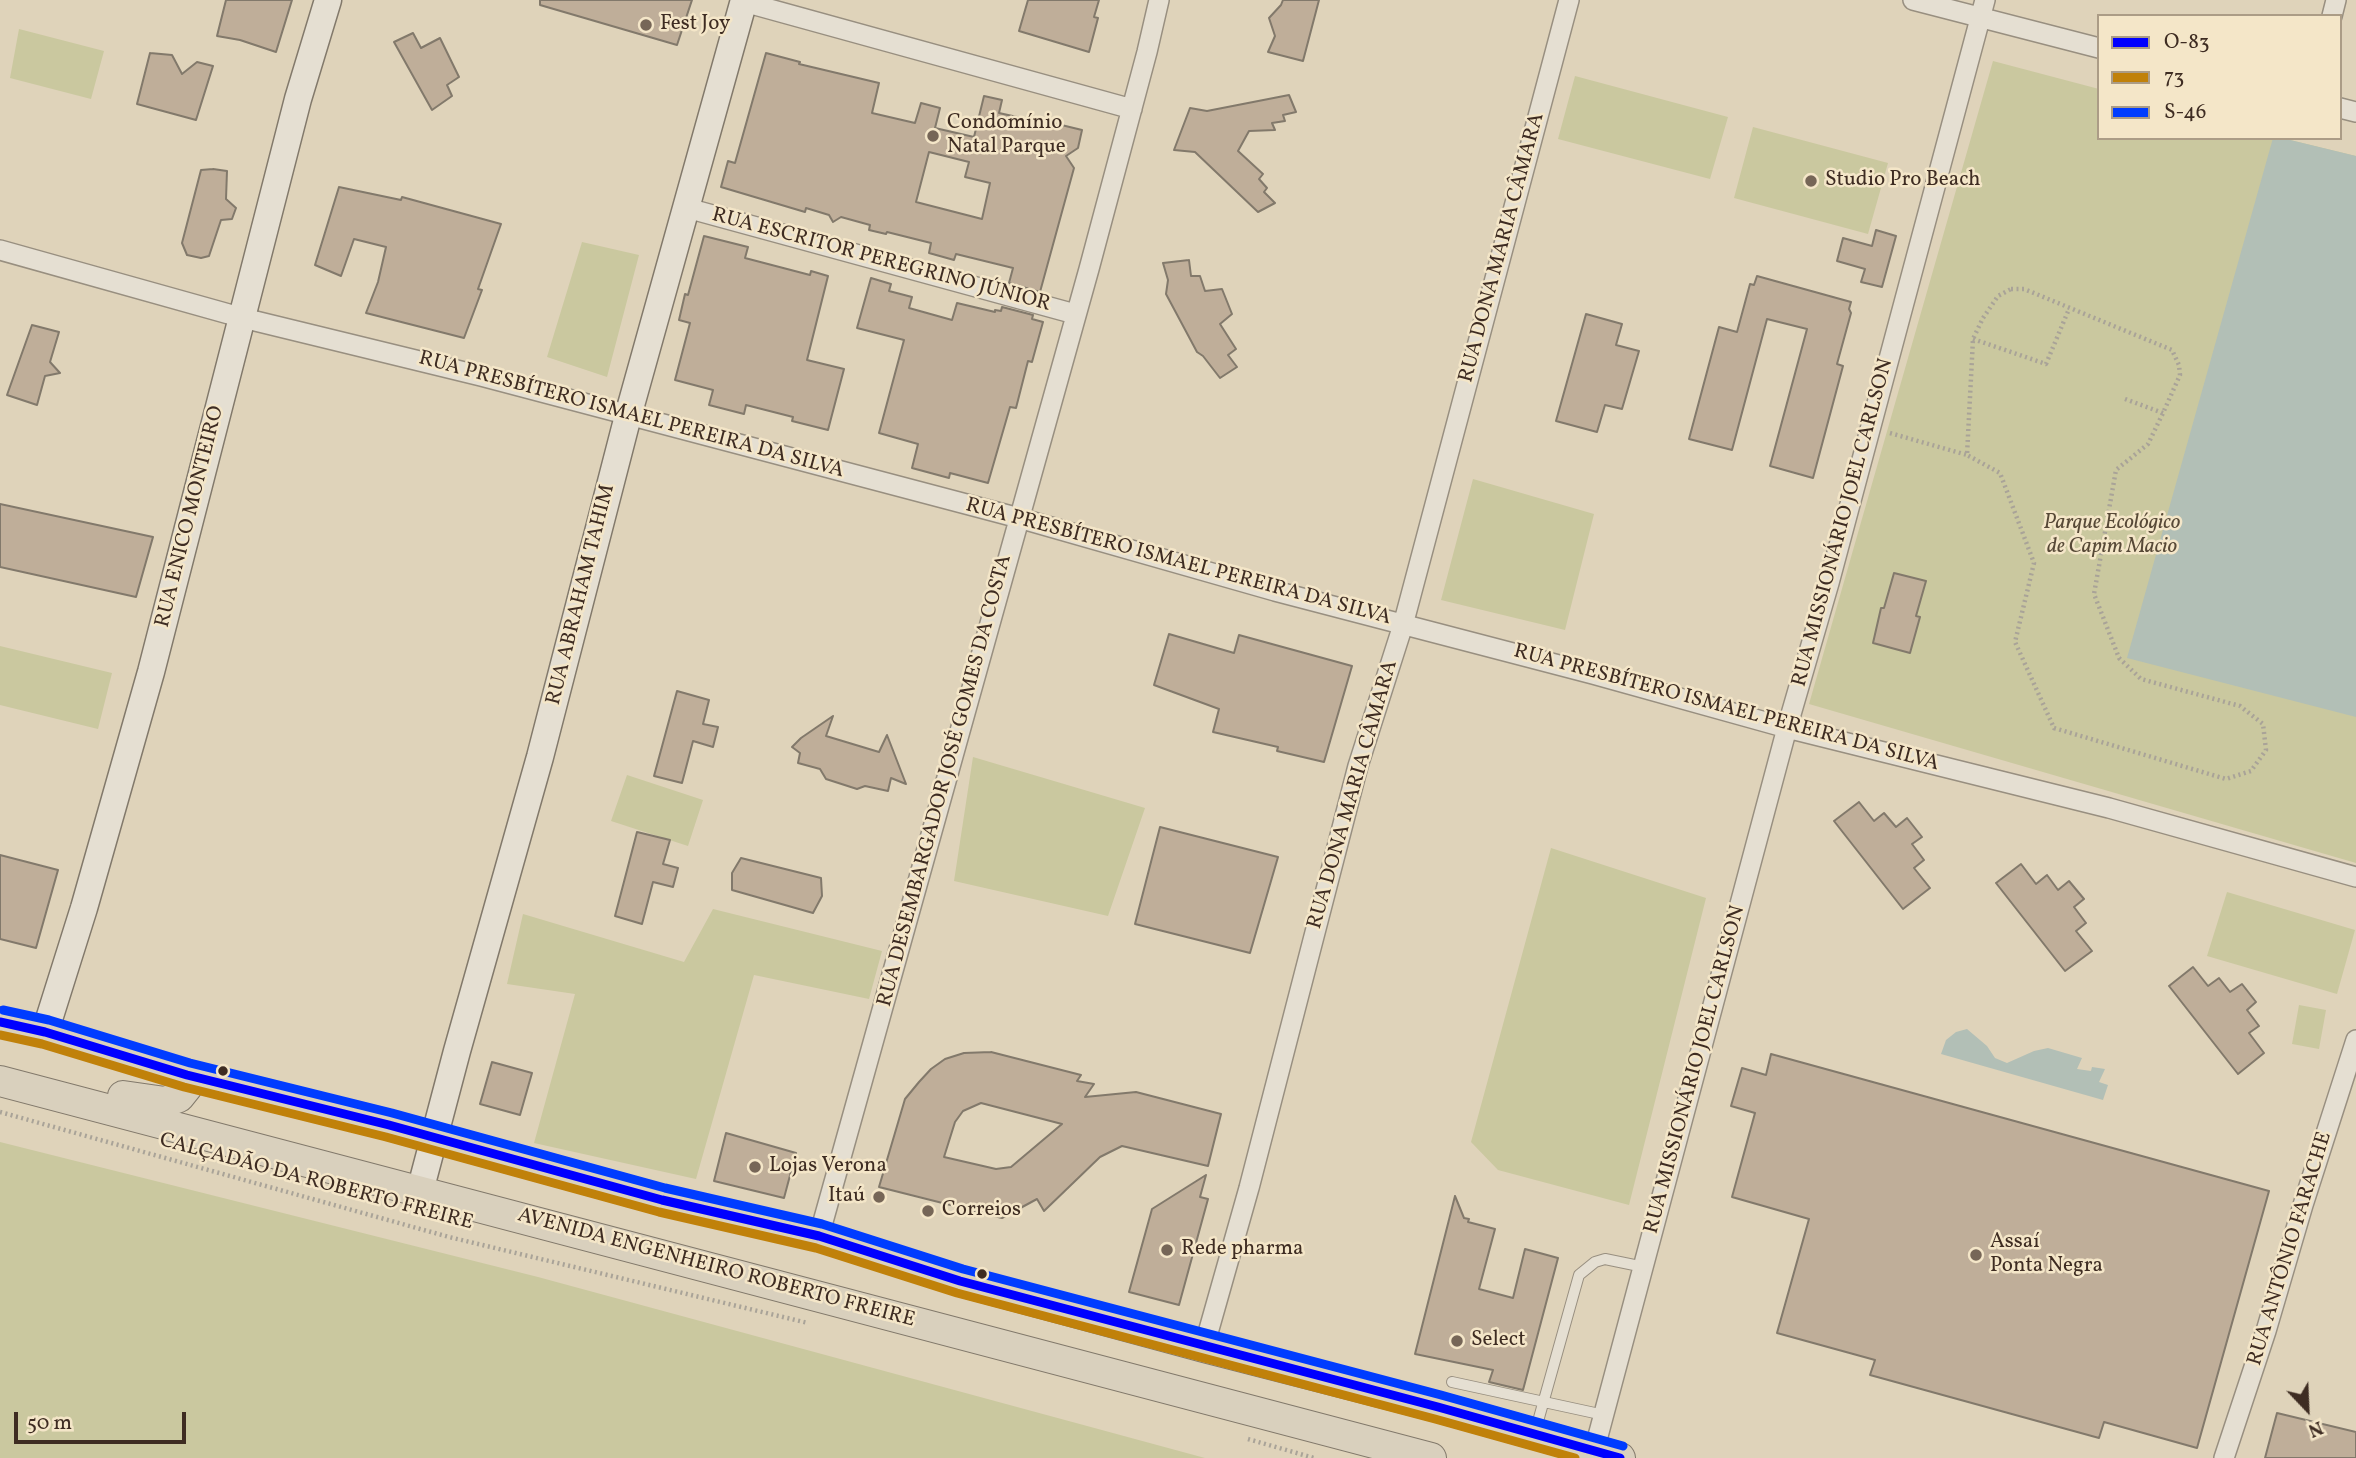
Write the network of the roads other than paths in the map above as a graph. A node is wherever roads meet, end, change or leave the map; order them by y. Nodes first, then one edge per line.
1 (328, 0) edge
2 (1159, 0) edge
3 (1569, 0) edge
4 (1913, 0) edge
5 (744, 1) edge
6 (1982, 9) edge
7 (2097, 47) edge
8 (1132, 109) junction
9 (687, 208) junction
10 (0, 250) edge
11 (1076, 314) junction
12 (243, 318) junction
13 (628, 416) junction
14 (1019, 518) junction
15 (1403, 625) junction
16 (1787, 728) junction
17 (2356, 877) edge
18 (0, 1022) edge
19 (45, 1032) junction
20 (2356, 1040) edge
21 (187, 1075) junction
22 (6, 1083) edge
23 (435, 1138) junction
24 (421, 1191) junction
25 (819, 1236) junction
26 (1644, 1267) junction
27 (1204, 1347) junction
28 (1452, 1382) dead end
29 (1543, 1402) junction
30 (1604, 1415) junction
31 (1534, 1435) junction
32 (1607, 1455) edge
33 (1431, 1458) edge
34 (2224, 1458) edge

1 - 12 main road, RUA ENICO MONTEIRO
2 - 8 street, RUA DESEMBARGADOR JOSÉ GOMES DA COSTA
3 - 15 street, RUA DONA MARIA CÂMARA
4 - 6 street
5 - 8 street
5 - 9 main road, RUA ABRAHAM TAHIM
6 - 7 street
6 - 16 street, RUA MISSIONÁRIO JOEL CARLSON
8 - 11 street, RUA DESEMBARGADOR JOSÉ GOMES DA COSTA
9 - 11 street, RUA ESCRITOR PEREGRINO JÚNIOR
9 - 13 main road, RUA ABRAHAM TAHIM
10 - 12 street, RUA PRESBÍTERO ISMAEL PEREIRA DA SILVA
11 - 14 street, RUA DESEMBARGADOR JOSÉ GOMES DA COSTA
12 - 13 street, RUA PRESBÍTERO ISMAEL PEREIRA DA SILVA
12 - 19 main road, RUA ENICO MONTEIRO
13 - 14 street, RUA PRESBÍTERO ISMAEL PEREIRA DA SILVA
13 - 23 main road, RUA ABRAHAM TAHIM
14 - 15 street, RUA PRESBÍTERO ISMAEL PEREIRA DA SILVA
14 - 25 street, RUA DESEMBARGADOR JOSÉ GOMES DA COSTA
15 - 16 street, RUA PRESBÍTERO ISMAEL PEREIRA DA SILVA
15 - 27 street, RUA DONA MARIA CÂMARA
16 - 17 street, RUA PRESBÍTERO ISMAEL PEREIRA DA SILVA
16 - 26 street, RUA MISSIONÁRIO JOEL CARLSON
18 - 19 main road
19 - 21 main road
20 - 34 street, RUA ANTÔNIO FARACHE
21 - 22 main road
21 - 23 main road
22 - 24 main road, AVENIDA ENGENHEIRO ROBERTO FREIRE
23 - 24 main road, RUA ABRAHAM TAHIM
23 - 25 main road
24 - 33 main road, AVENIDA ENGENHEIRO ROBERTO FREIRE
25 - 27 main road
26 - 29 lane
26 - 30 street, RUA MISSIONÁRIO JOEL CARLSON
27 - 31 main road
28 - 29 lane
29 - 30 lane
29 - 31 lane
30 - 32 street, RUA MISSIONÁRIO JOEL CARLSON
31 - 32 main road

